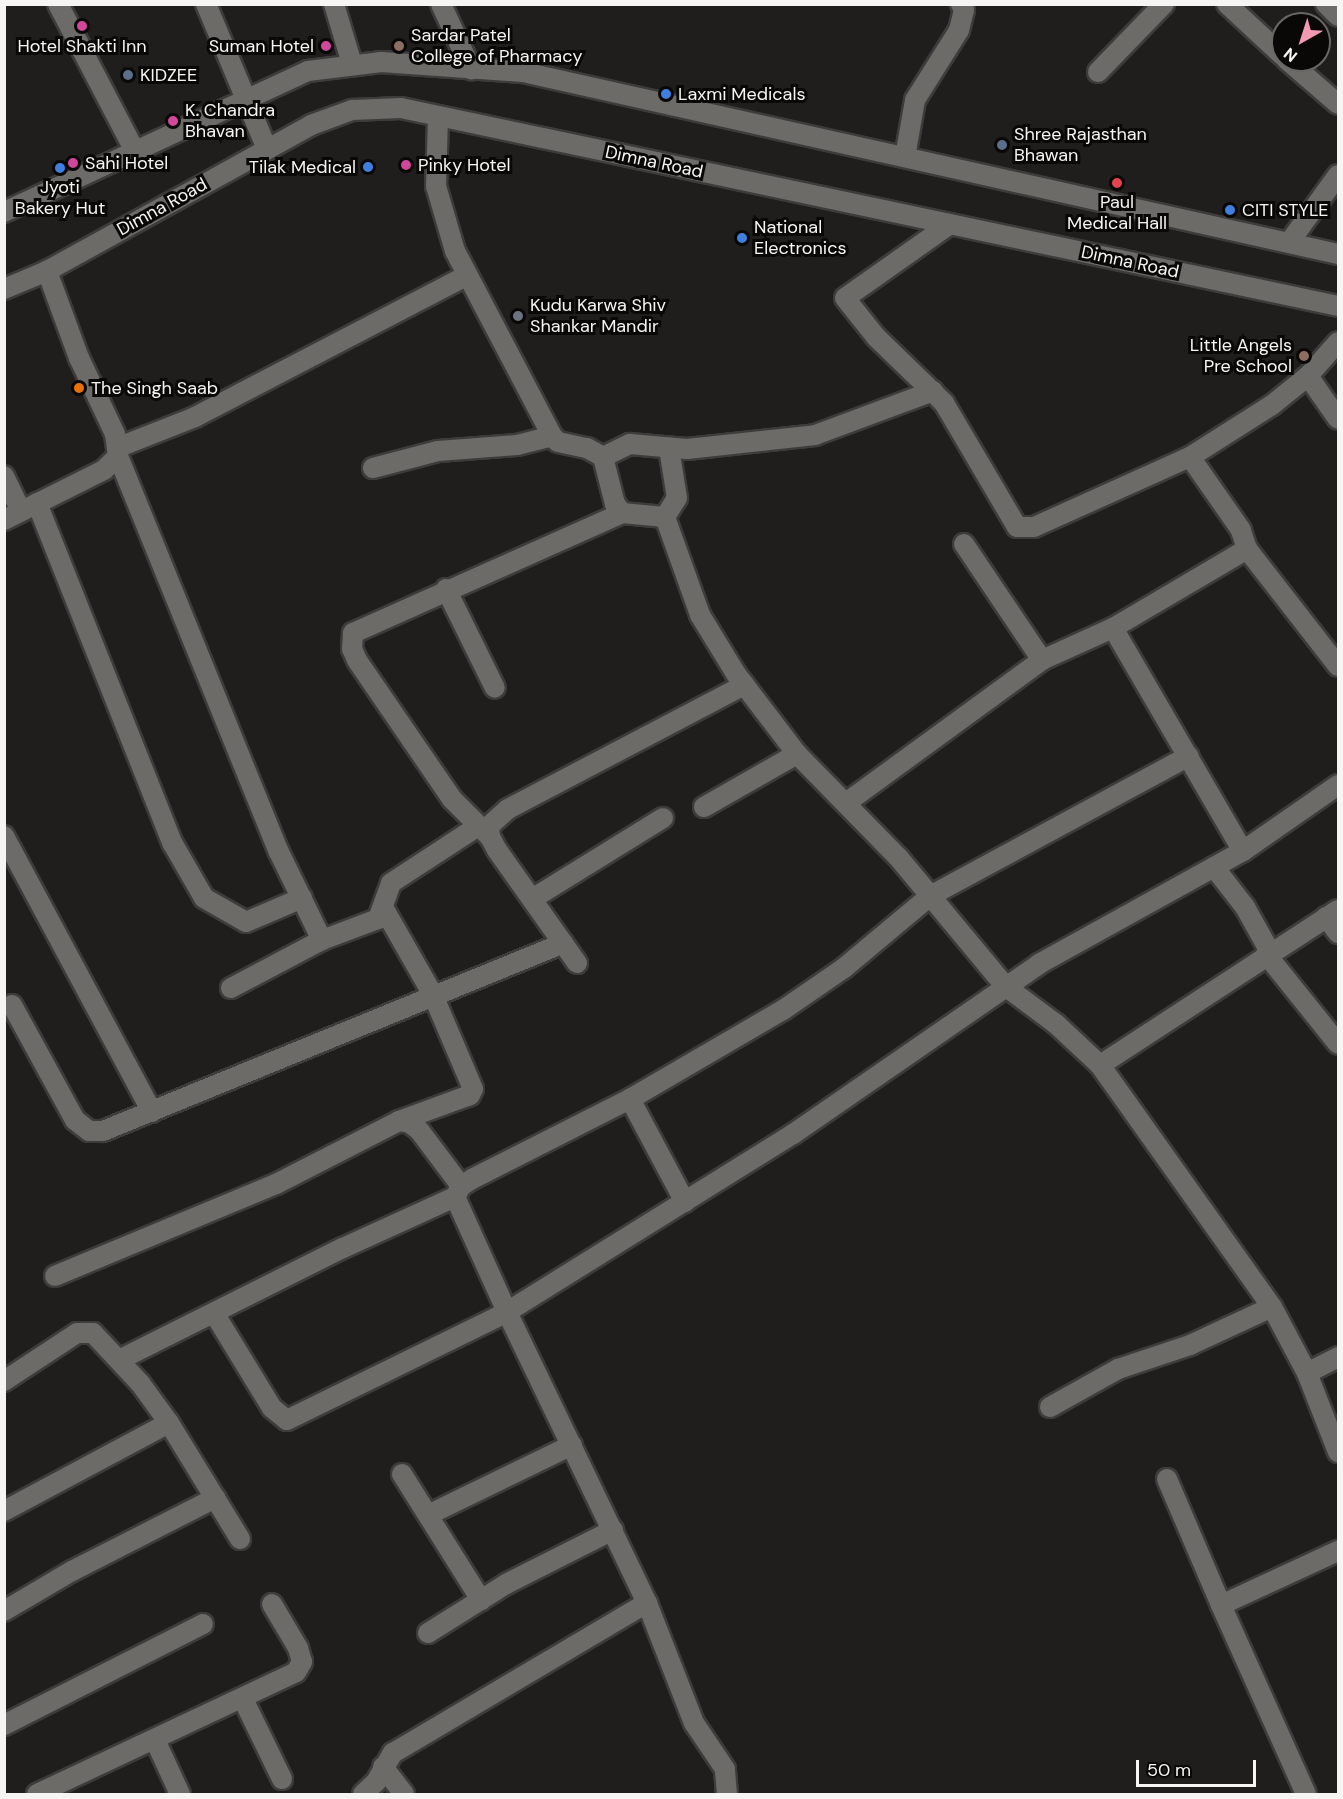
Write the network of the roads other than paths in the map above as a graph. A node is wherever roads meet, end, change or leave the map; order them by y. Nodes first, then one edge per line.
1 (58, 4) edge
2 (206, 4) edge
3 (334, 4) edge
4 (441, 4) edge
5 (961, 4) edge
6 (1164, 4) edge
7 (1227, 4) edge
8 (1326, 4) edge
9 (1338, 16) edge
10 (1271, 45) edge
11 (352, 64) junction
12 (471, 69) junction
13 (1098, 72) dead end
14 (1301, 72) edge
15 (246, 102) junction
16 (1338, 104) edge
17 (438, 116) junction
18 (267, 149) junction
19 (135, 151) junction
20 (905, 157) junction
21 (1338, 175) edge
22 (4, 212) edge
23 (950, 224) junction
24 (1292, 240) junction
25 (1338, 254) edge
26 (47, 271) junction
27 (466, 276) junction
28 (4, 289) edge
29 (1338, 306) edge
30 (1338, 342) edge
31 (1308, 376) junction
32 (933, 390) junction
33 (1338, 419) edge
34 (552, 436) junction
35 (669, 448) junction
36 (118, 451) junction
37 (603, 457) junction
38 (1190, 457) junction
39 (374, 468) dead end
40 (4, 476) edge
41 (21, 512) edge
42 (622, 513) junction
43 (665, 517) junction
44 (964, 544) dead end
45 (1247, 549) junction
46 (446, 589) junction
47 (1113, 628) junction
48 (1042, 660) junction
49 (1338, 666) edge
50 (744, 685) junction
51 (495, 688) dead end
52 (797, 754) junction
53 (1190, 756) junction
54 (1338, 785) edge
55 (846, 803) junction
56 (704, 807) dead end
57 (663, 818) dead end
58 (484, 832) junction
59 (4, 836) edge
60 (1243, 851) junction
61 (1214, 867) junction
62 (930, 896) junction
63 (302, 898) junction
64 (532, 899) junction
65 (384, 909) junction
66 (1334, 920) edge
67 (322, 940) junction
68 (563, 943) junction
69 (1268, 953) junction
70 (577, 963) dead end
71 (1005, 986) junction
72 (231, 988) dead end
73 (434, 998) junction
74 (12, 1005) dead end
75 (1338, 1044) edge
76 (1100, 1065) junction
77 (630, 1099) junction
78 (152, 1112) junction
79 (399, 1121) junction
80 (458, 1192) junction
81 (685, 1202) junction
82 (55, 1276) dead end
83 (1272, 1307) junction
84 (507, 1312) junction
85 (214, 1313) junction
86 (1338, 1358) edge
87 (119, 1360) junction
88 (1306, 1373) junction
89 (4, 1381) edge
90 (1050, 1407) dead end
91 (169, 1423) junction
92 (572, 1445) junction
93 (1338, 1452) edge
94 (402, 1474) dead end
95 (1167, 1479) dead end
96 (215, 1498) junction
97 (4, 1511) edge
98 (428, 1515) junction
99 (613, 1530) junction
100 (240, 1539) dead end
101 (1338, 1551) edge
102 (481, 1600) junction
103 (647, 1603) junction
104 (272, 1604) dead end
105 (1221, 1605) junction
106 (4, 1611) edge
107 (203, 1624) dead end
108 (428, 1633) dead end
109 (243, 1699) junction
110 (4, 1725) edge
111 (154, 1740) junction
112 (383, 1767) junction
113 (282, 1779) dead end
114 (58, 1790) edge
115 (37, 1794) edge
116 (180, 1794) edge
117 (363, 1794) edge
118 (404, 1794) edge
119 (727, 1794) edge
120 (1305, 1794) edge

1 - 19 street
2 - 15 street
3 - 11 street
4 - 12 street
5 - 20 street
6 - 13 street
7 - 10 street
8 - 9 street
11 - 12 street
11 - 15 street
12 - 20 street
14 - 16 street
15 - 18 street
15 - 19 street
17 - 18 street, Dimna Road
17 - 23 street, Dimna Road
17 - 27 street
18 - 26 street, Dimna Road
19 - 22 street
20 - 24 street
21 - 24 street
23 - 29 street, Dimna Road
23 - 32 street
24 - 25 street
26 - 28 street, Dimna Road
26 - 36 street
27 - 34 street
27 - 36 street
30 - 31 street
31 - 33 street
31 - 38 street
32 - 35 street
32 - 38 street
34 - 37 street
34 - 39 street
35 - 37 street
35 - 43 street
36 - 41 street
36 - 63 street
37 - 42 street
38 - 45 street
40 - 41 street
41 - 63 street
42 - 43 street
42 - 46 street
43 - 50 street
44 - 48 street
45 - 47 street
45 - 49 street
46 - 51 street
46 - 58 street
47 - 48 street
47 - 53 street
48 - 55 street
50 - 52 street
50 - 58 street
52 - 55 street
52 - 56 street
53 - 60 street
53 - 62 street
54 - 60 street
55 - 62 street
57 - 64 street
58 - 64 street
58 - 65 street
59 - 78 street
60 - 61 street
61 - 69 street
61 - 71 street
62 - 71 street
62 - 77 street
63 - 67 street
64 - 68 street
65 - 67 street
65 - 73 street
66 - 69 street
67 - 72 street
68 - 70 street
68 - 73 street
69 - 75 street
69 - 76 street
71 - 76 street
71 - 81 street
73 - 78 street
73 - 79 street
74 - 78 street
76 - 83 street
77 - 80 street
77 - 81 street
79 - 80 street
79 - 82 street
80 - 84 street
80 - 85 street
81 - 84 street
83 - 88 street
83 - 90 street
84 - 85 street
84 - 92 street
85 - 87 street
86 - 88 street
87 - 89 street
87 - 91 street
88 - 93 street
91 - 96 street
91 - 97 street
92 - 98 street
92 - 99 street
94 - 98 street
95 - 105 street
96 - 100 street
96 - 106 street
98 - 102 street
99 - 102 street
99 - 103 street
101 - 105 street
102 - 108 street
103 - 112 street
103 - 119 street
104 - 109 street
105 - 120 street
107 - 110 street
109 - 111 street
109 - 113 street
111 - 114 street
111 - 116 street
112 - 117 street
112 - 118 street
114 - 115 street

